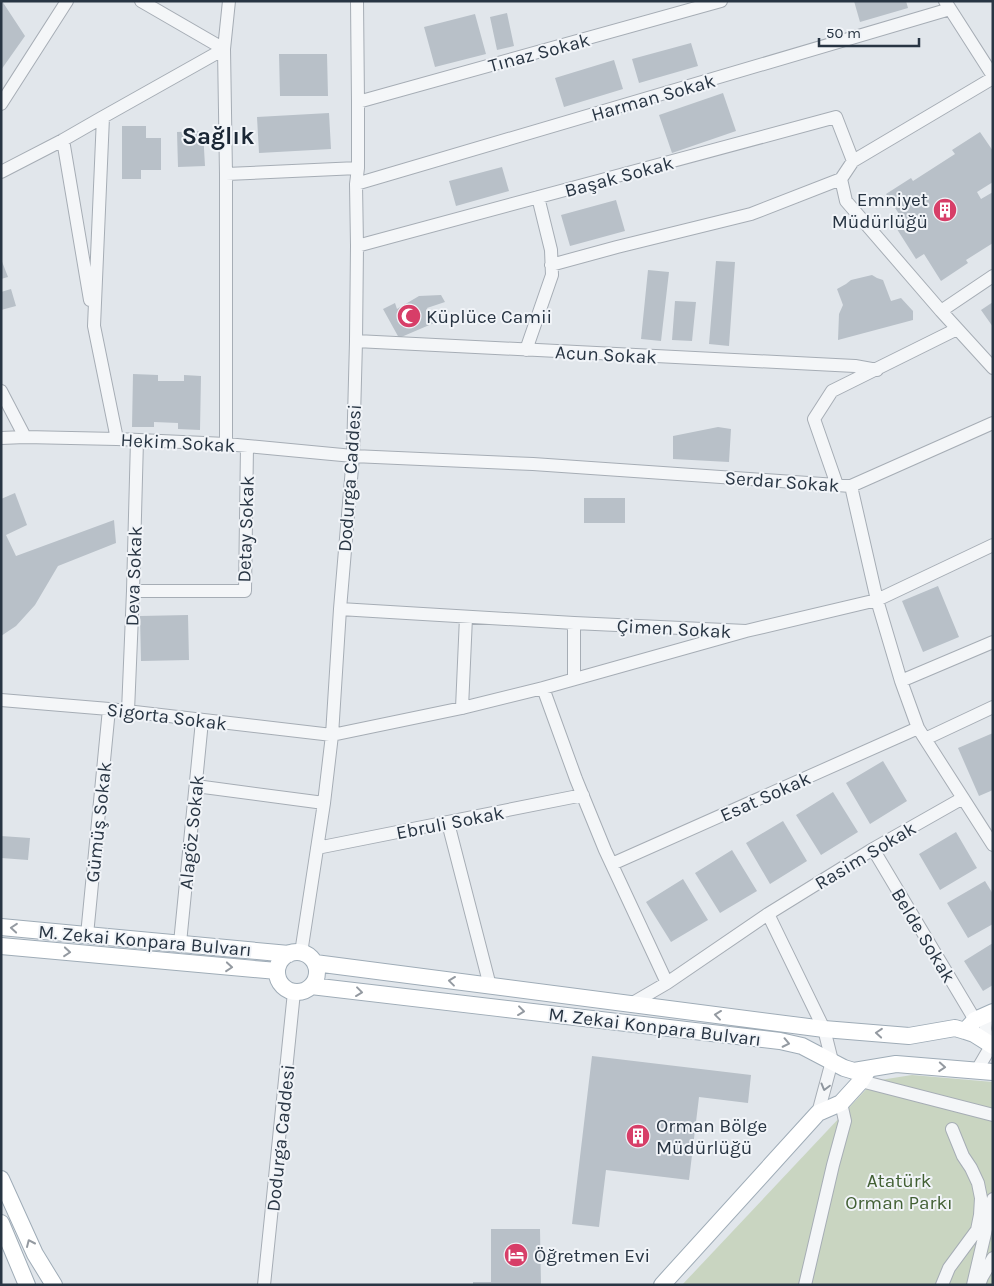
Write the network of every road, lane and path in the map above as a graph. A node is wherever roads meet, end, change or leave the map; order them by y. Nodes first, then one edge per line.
1 (67, 1) edge
2 (141, 1) edge
3 (229, 1) edge
4 (357, 1) edge
5 (721, 1) edge
6 (947, 5) edge
7 (224, 49) junction
8 (993, 77) edge
9 (358, 102) junction
10 (1, 104) edge
11 (103, 117) junction
12 (63, 140) junction
13 (853, 161) junction
14 (358, 168) junction
15 (1, 172) edge
16 (226, 174) junction
17 (841, 179) junction
18 (356, 184) junction
19 (538, 198) junction
20 (357, 246) junction
21 (551, 265) junction
22 (993, 276) edge
23 (941, 311) junction
24 (94, 326) junction
25 (957, 329) junction
26 (356, 341) junction
27 (526, 350) junction
28 (993, 368) edge
29 (877, 370) junction
30 (1, 392) edge
31 (5, 406) edge
32 (993, 423) edge
33 (25, 437) junction
34 (1, 438) edge
35 (117, 439) junction
36 (137, 440) junction
37 (226, 444) junction
38 (247, 446) junction
39 (354, 456) junction
40 (837, 485) junction
41 (851, 486) junction
42 (993, 545) edge
43 (133, 591) junction
44 (877, 600) junction
45 (340, 609) junction
46 (466, 617) junction
47 (574, 623) junction
48 (746, 631) junction
49 (993, 642) edge
50 (574, 680) junction
51 (901, 682) junction
52 (543, 688) junction
53 (1, 700) edge
54 (993, 707) edge
55 (462, 708) junction
56 (109, 709) junction
57 (128, 711) junction
58 (202, 721) junction
59 (922, 734) junction
60 (332, 735) junction
61 (196, 786) junction
62 (583, 795) junction
63 (963, 798) junction
64 (324, 802) junction
65 (448, 823) junction
66 (993, 845) edge
67 (317, 848) junction
68 (873, 849) junction
69 (612, 864) junction
70 (768, 914) junction
71 (1, 927) edge
72 (87, 935) junction
73 (180, 944) junction
74 (1, 946) edge
75 (295, 954) junction
76 (315, 963) junction
77 (277, 971) junction
78 (667, 983) junction
79 (311, 986) junction
80 (490, 986) junction
81 (294, 992) junction
82 (631, 1004) junction
83 (981, 1019) edge
84 (824, 1028) junction
85 (992, 1046) edge
86 (832, 1061) junction
87 (985, 1071) edge
88 (864, 1075) junction
89 (841, 1103) junction
90 (818, 1113) junction
91 (993, 1115) edge
92 (952, 1129) dead end
93 (1, 1179) edge
94 (993, 1199) edge
95 (3, 1230) edge
96 (993, 1258) edge
97 (27, 1285) edge
98 (54, 1285) edge
99 (264, 1285) edge
100 (662, 1285) edge
101 (805, 1285) edge
102 (942, 1285) edge
103 (973, 1285) edge
104 (979, 1285) edge

1 - 10 street
2 - 7 street
3 - 7 street
4 - 9 street, Dodurga Caddesi
5 - 9 street, Tınaz Sokak
6 - 8 street
6 - 18 street, Harman Sokak
7 - 11 street
7 - 16 street
8 - 13 street
9 - 14 street, Dodurga Caddesi
11 - 12 street
11 - 24 street
12 - 15 street
12 - 24 street
13 - 17 street
13 - 19 street, Başak Sokak
14 - 16 street
14 - 18 street, Dodurga Caddesi
16 - 37 street
17 - 21 street
17 - 23 street
18 - 20 street, Dodurga Caddesi
19 - 20 street, Başak Sokak
19 - 21 street
20 - 26 street, Dodurga Caddesi
21 - 27 street
22 - 23 street
23 - 25 street
24 - 35 street
25 - 28 street
25 - 29 street
26 - 27 street, Acun Sokak
26 - 39 street, Dodurga Caddesi
27 - 29 street, Acun Sokak
29 - 40 street
30 - 31 street
31 - 33 street
32 - 41 street
33 - 34 street, Hekim Sokak
33 - 35 street, Hekim Sokak
35 - 36 street, Hekim Sokak
36 - 37 street, Hekim Sokak
36 - 43 street, Deva Sokak
37 - 38 street, Hekim Sokak
38 - 39 street, Hekim Sokak
38 - 43 street, Detay Sokak
39 - 40 street, Serdar Sokak
39 - 45 street, Dodurga Caddesi
40 - 41 street, Serdar Sokak
41 - 44 street, Serdar Sokak
42 - 44 street, Çimen Sokak
43 - 57 street, Deva Sokak
44 - 48 street, Çimen Sokak
44 - 51 street, Serdar Sokak
45 - 46 street, Çimen Sokak
45 - 60 street, Dodurga Caddesi
46 - 47 street, Çimen Sokak
46 - 55 street
47 - 48 street, Çimen Sokak
47 - 50 street
48 - 50 street, Sigorta Sokak
49 - 51 street
50 - 52 street, Sigorta Sokak
51 - 59 street, Serdar Sokak
52 - 55 street, Sigorta Sokak
52 - 62 street
53 - 56 street, Sigorta Sokak
54 - 59 street, Esat Sokak
55 - 60 street, Sigorta Sokak
56 - 57 street, Sigorta Sokak
56 - 72 street, Gümüş Sokak
57 - 58 street, Sigorta Sokak
58 - 60 street, Sigorta Sokak
58 - 61 street, Alagöz Sokak
59 - 63 street, Serdar Sokak
59 - 69 street, Esat Sokak
60 - 64 street, Dodurga Caddesi
61 - 64 street
61 - 73 street, Alagöz Sokak
62 - 65 street, Ebruli Sokak
62 - 69 street
63 - 66 street, Serdar Sokak
63 - 68 street, Rasim Sokak
64 - 67 street, Dodurga Caddesi
65 - 67 street, Ebruli Sokak
65 - 80 street
67 - 75 street, Dodurga Caddesi
68 - 70 street, Rasim Sokak
68 - 83 street, Belde Sokak
69 - 78 street
70 - 78 street, Rasim Sokak
70 - 84 street
72 -> 71 main road, M. Zekai Konpara Bulvarı
72 - 73 main road, M. Zekai Konpara Bulvarı
73 - 75 main road, M. Zekai Konpara Bulvarı
74 -> 77 main road, M. Zekai Konpara Bulvarı
75 - 76 main road
75 - 77 main road
76 - 79 main road
80 -> 76 main road, M. Zekai Konpara Bulvarı
77 - 81 main road
78 - 82 street, Rasim Sokak
79 - 81 main road
79 -> 86 main road, M. Zekai Konpara Bulvarı
80 - 82 main road, M. Zekai Konpara Bulvarı
81 - 99 street, Dodurga Caddesi
84 -> 82 main road, M. Zekai Konpara Bulvarı
83 -> 84 main road, M. Zekai Konpara Bulvarı
83 - 85 street
83 - 85 main road
84 - 86 street
85 - 87 street
86 - 88 main road, M. Zekai Konpara Bulvarı
86 -> 90 street
88 -> 87 main road, M. Zekai Konpara Bulvarı
88 - 89 main road
88 - 91 street
89 - 90 main road
89 - 101 street
90 - 100 main road
92 - 102 street
98 -> 93 main road
94 - 103 street
95 - 97 main road
96 - 104 street

